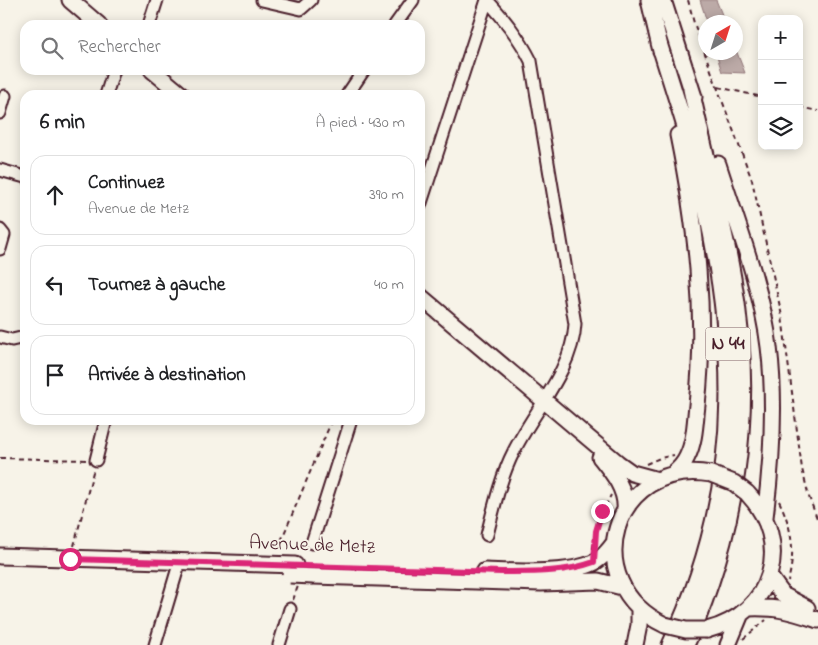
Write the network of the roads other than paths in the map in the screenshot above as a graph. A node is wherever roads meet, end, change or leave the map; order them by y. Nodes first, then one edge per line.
1 (70, 0) edge
2 (157, 0) edge
3 (262, 0) edge
4 (311, 0) edge
5 (413, 0) edge
6 (650, 0) edge
7 (663, 0) edge
8 (93, 20) edge
9 (151, 20) edge
10 (399, 20) edge
11 (659, 43) junction
12 (112, 75) edge
13 (158, 75) edge
14 (361, 75) edge
15 (691, 89) junction
16 (108, 90) edge
17 (176, 90) edge
18 (350, 90) edge
19 (5, 96) dead end
20 (0, 113) edge
21 (0, 170) edge
22 (20, 176) edge
23 (425, 191) edge
24 (0, 230) edge
25 (0, 249) edge
26 (425, 300) edge
27 (0, 338) edge
28 (20, 338) edge
29 (544, 400) junction
30 (105, 425) edge
31 (349, 425) edge
32 (579, 431) junction
33 (96, 460) road end
34 (665, 477) junction
35 (625, 510) junction
36 (765, 517) junction
37 (487, 535) dead end
38 (614, 542) junction
39 (312, 543) dead end
40 (0, 556) edge
41 (0, 566) edge
42 (293, 570) junction
43 (177, 571) junction
44 (316, 571) junction
45 (769, 576) junction
46 (622, 587) junction
47 (290, 609) dead end
48 (638, 609) junction
49 (818, 611) edge
50 (744, 612) junction
51 (818, 620) edge
52 (155, 645) edge
53 (279, 645) edge
54 (635, 645) edge
55 (670, 645) edge
56 (686, 645) edge
57 (728, 645) edge

1 - 8 main road
2 - 9 street
3 - 4 street
5 - 10 street
6 - 11 main road, N 44
7 - 15 main road, N 44
11 - 34 main road
11 - 55 main road, N 44
12 - 16 street
13 - 17 main road
14 - 18 street
15 - 36 main road
15 - 56 main road, N 44
19 - 20 street
21 - 22 street
23 - 29 street
24 - 25 street
26 - 29 main road
27 - 28 street
29 - 32 main road
29 - 37 street
30 - 33 street
31 - 39 street
32 - 34 main road
32 - 35 main road
34 - 35 main road
34 - 36 main road, bridge
35 - 38 main road
36 - 45 main road
38 - 44 main road, Avenue de Metz
38 - 46 main road
40 - 42 main road, Avenue de Metz
41 - 43 main road, Avenue de Metz
42 - 43 main road, Avenue de Metz
42 - 44 main road, Avenue de Metz, bridge
43 - 52 street
44 - 46 main road, Avenue de Metz
45 - 49 main road
45 - 50 main road
46 - 48 main road
47 - 53 street
48 - 50 main road, bridge
48 - 54 main road
50 - 51 main road
50 - 57 main road

